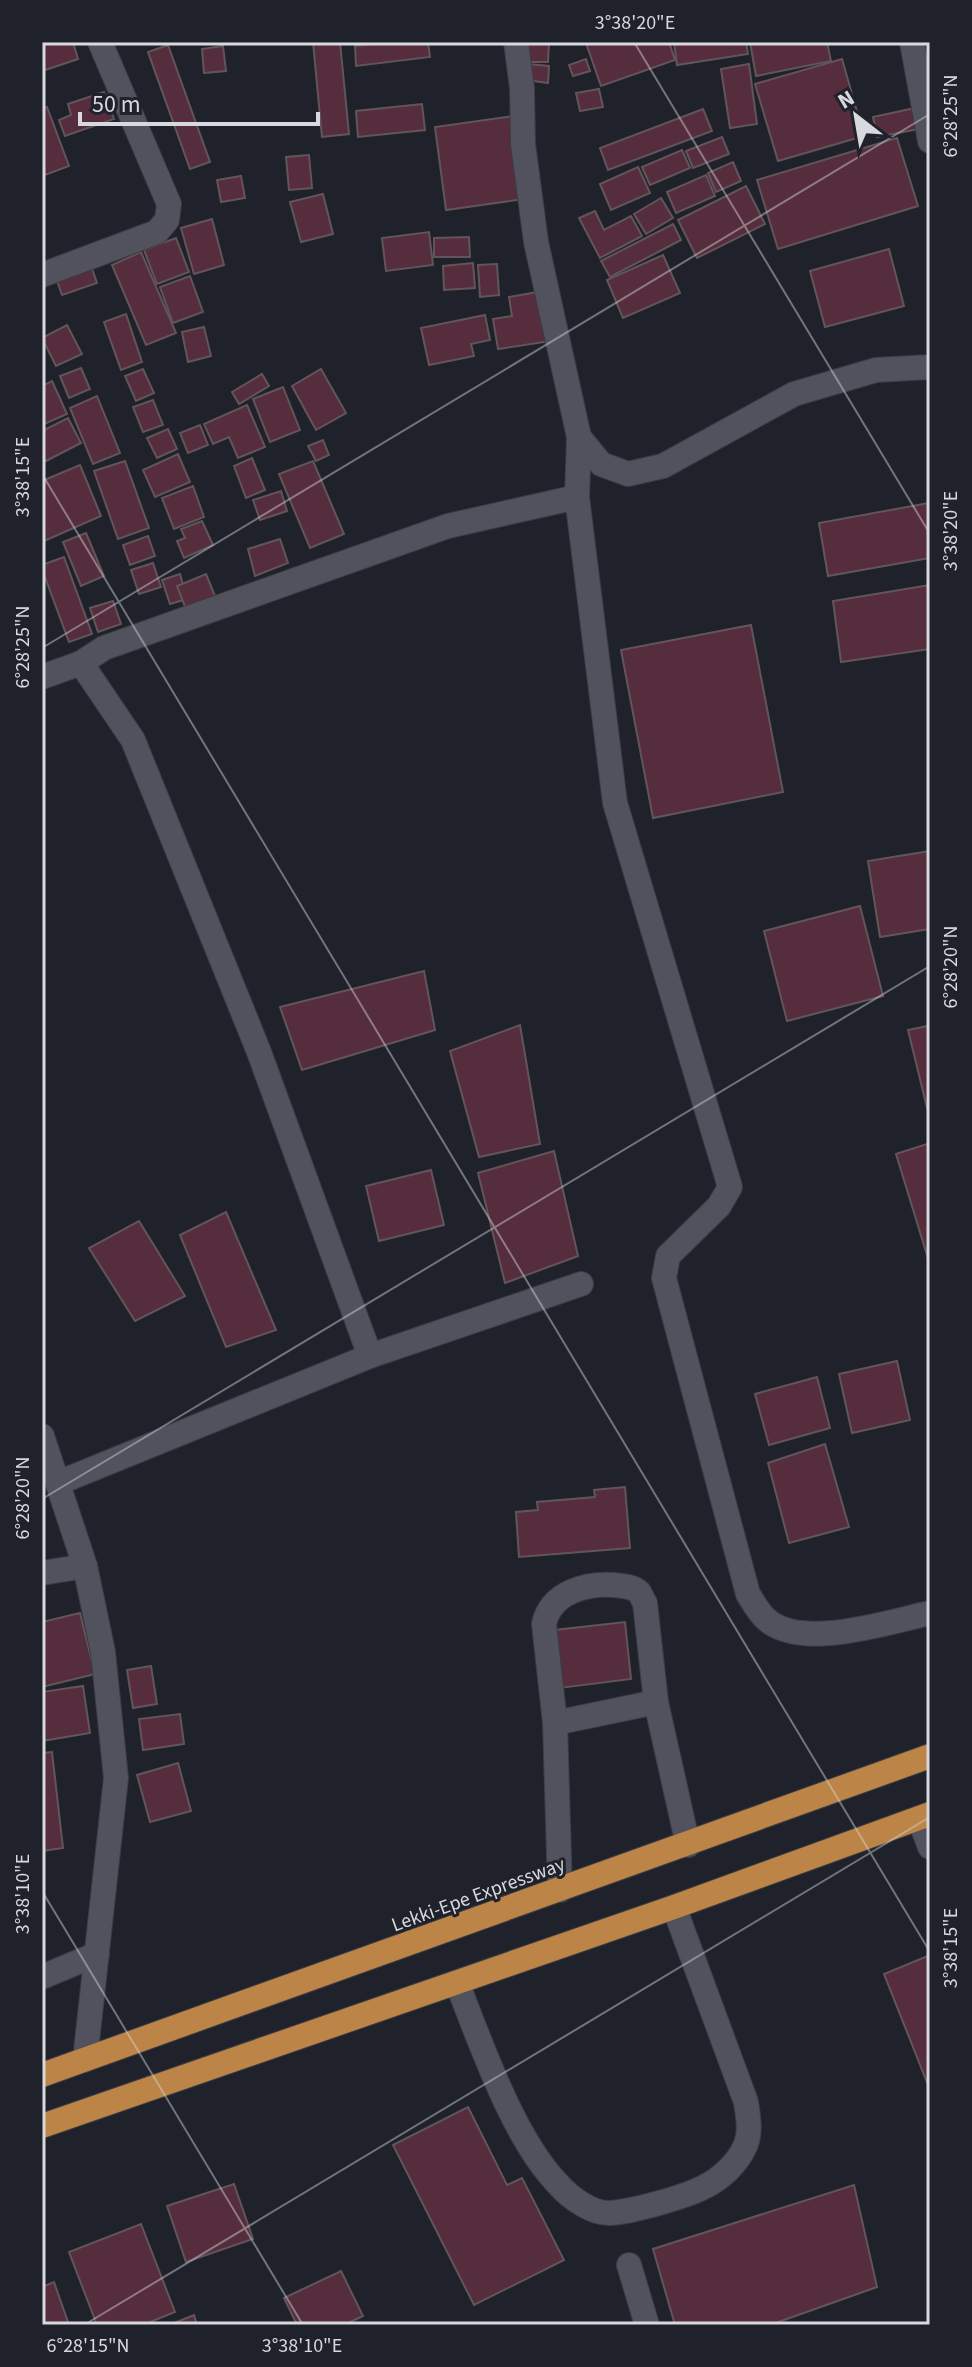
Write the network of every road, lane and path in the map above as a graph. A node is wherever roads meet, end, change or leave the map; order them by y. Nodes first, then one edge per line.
1 (100, 42) edge
2 (516, 42) edge
3 (912, 42) edge
4 (930, 141) edge
5 (42, 275) edge
6 (930, 367) edge
7 (579, 437) junction
8 (577, 497) junction
9 (81, 663) junction
10 (42, 677) edge
11 (581, 1284) dead end
12 (370, 1356) junction
13 (42, 1436) edge
14 (58, 1483) junction
15 (85, 1566) junction
16 (42, 1573) edge
17 (930, 1613) edge
18 (656, 1702) junction
19 (555, 1723) junction
20 (930, 1756) edge
21 (924, 1816) edge
22 (688, 1845) junction
23 (930, 1847) edge
24 (560, 1890) junction
25 (674, 1907) junction
26 (97, 1954) junction
27 (42, 1977) edge
28 (457, 1983) junction
29 (85, 2060) junction
30 (42, 2075) edge
31 (42, 2126) edge
32 (629, 2265) dead end
33 (647, 2325) edge

1 - 5 street
2 - 7 street
3 - 4 street
6 - 7 street
7 - 8 street
8 - 9 street
8 - 17 street
9 - 10 street
9 - 12 street
11 - 12 street
12 - 14 street
13 - 14 street
14 - 15 street
15 - 16 street
15 - 26 street
18 - 19 street
18 - 19 street
18 - 22 street
19 - 24 street
20 - 22 highway, Lekki-Epe Expressway
21 - 23 street
21 - 25 highway
22 - 24 highway, Lekki-Epe Expressway
24 - 29 highway, Lekki-Epe Expressway
25 - 28 highway
25 - 28 street
26 - 27 street
26 - 29 street
28 - 31 highway
29 - 30 highway, Lekki-Epe Expressway
32 - 33 street

